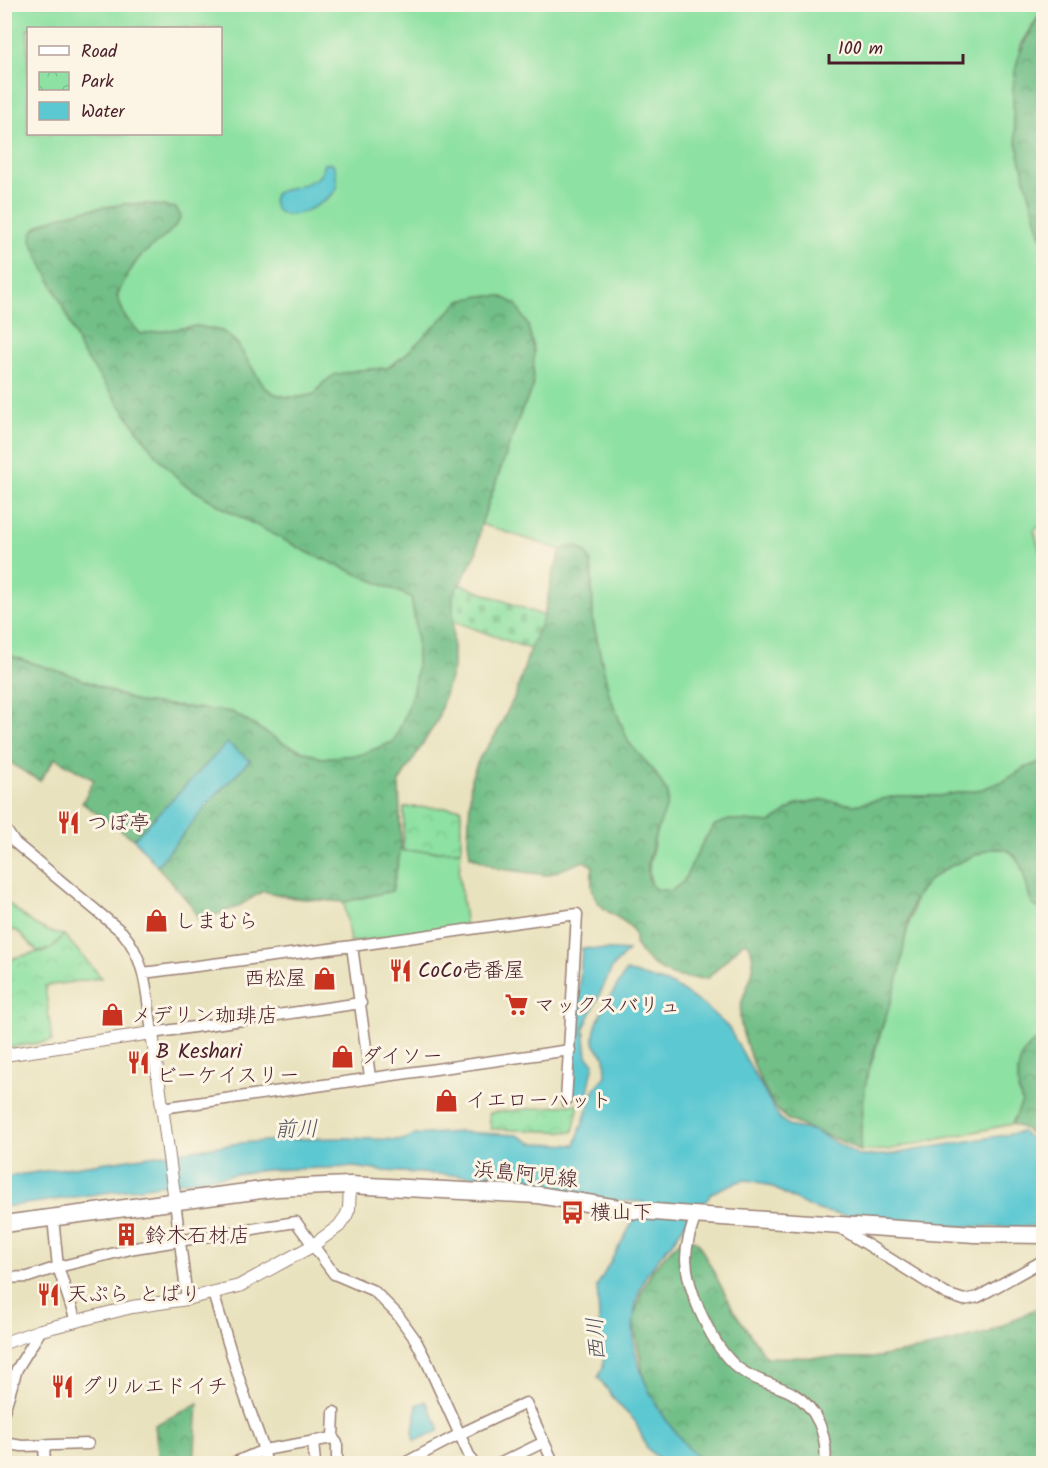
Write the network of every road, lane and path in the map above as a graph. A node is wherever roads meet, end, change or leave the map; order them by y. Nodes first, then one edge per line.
1 (4, 827) edge
2 (352, 946) junction
3 (143, 973) junction
4 (361, 1003) junction
5 (152, 1033) junction
6 (570, 1050) junction
7 (4, 1055) edge
8 (370, 1077) junction
9 (566, 1101) dead end
10 (162, 1108) junction
11 (350, 1185) junction
12 (174, 1196) junction
13 (694, 1215) junction
14 (53, 1218) junction
15 (833, 1223) junction
16 (4, 1224) edge
17 (1044, 1235) edge
18 (180, 1240) junction
19 (312, 1246) junction
20 (1044, 1260) edge
21 (58, 1267) junction
22 (4, 1278) edge
23 (213, 1293) junction
24 (187, 1299) junction
25 (76, 1321) junction
26 (41, 1330) junction
27 (4, 1343) edge
28 (4, 1411) edge
29 (334, 1412) dead end
30 (460, 1434) junction
31 (333, 1438) junction
32 (313, 1441) junction
33 (4, 1443) edge
34 (544, 1443) junction
35 (88, 1444) dead end
36 (44, 1445) junction
37 (264, 1450) junction
38 (45, 1464) edge
39 (231, 1464) edge
40 (266, 1464) edge
41 (315, 1464) edge
42 (338, 1464) edge
43 (403, 1464) edge
44 (474, 1464) edge
45 (499, 1464) edge
46 (554, 1464) edge
47 (825, 1464) edge

1 - 3 street
2 - 3 street
2 - 4 street
2 - 6 street
3 - 5 street
4 - 5 street
4 - 8 street
5 - 7 street
5 - 10 street
6 - 8 street
6 - 9 street
8 - 10 street
10 - 12 street
11 - 12 main road, 浜島阿児線
11 - 13 main road, 浜島阿児線
11 - 19 street
12 - 14 main road, 浜島阿児線
12 - 18 street
13 - 15 main road, 浜島阿児線
13 - 47 street
14 - 16 main road, 浜島阿児線
14 - 21 street
15 - 17 main road, 浜島阿児線
15 - 20 street
18 - 19 street
18 - 21 street
18 - 24 street
19 - 23 street
19 - 30 street
21 - 22 street
21 - 25 street
23 - 24 street
23 - 37 street
24 - 25 street
25 - 26 street
26 - 27 street
26 - 28 street
29 - 31 street
30 - 34 street
30 - 43 street
30 - 44 street
31 - 32 street
31 - 42 street
32 - 37 street
32 - 41 street
33 - 36 street
34 - 45 street
34 - 46 street
35 - 36 street
36 - 38 street
37 - 39 street
37 - 40 street

